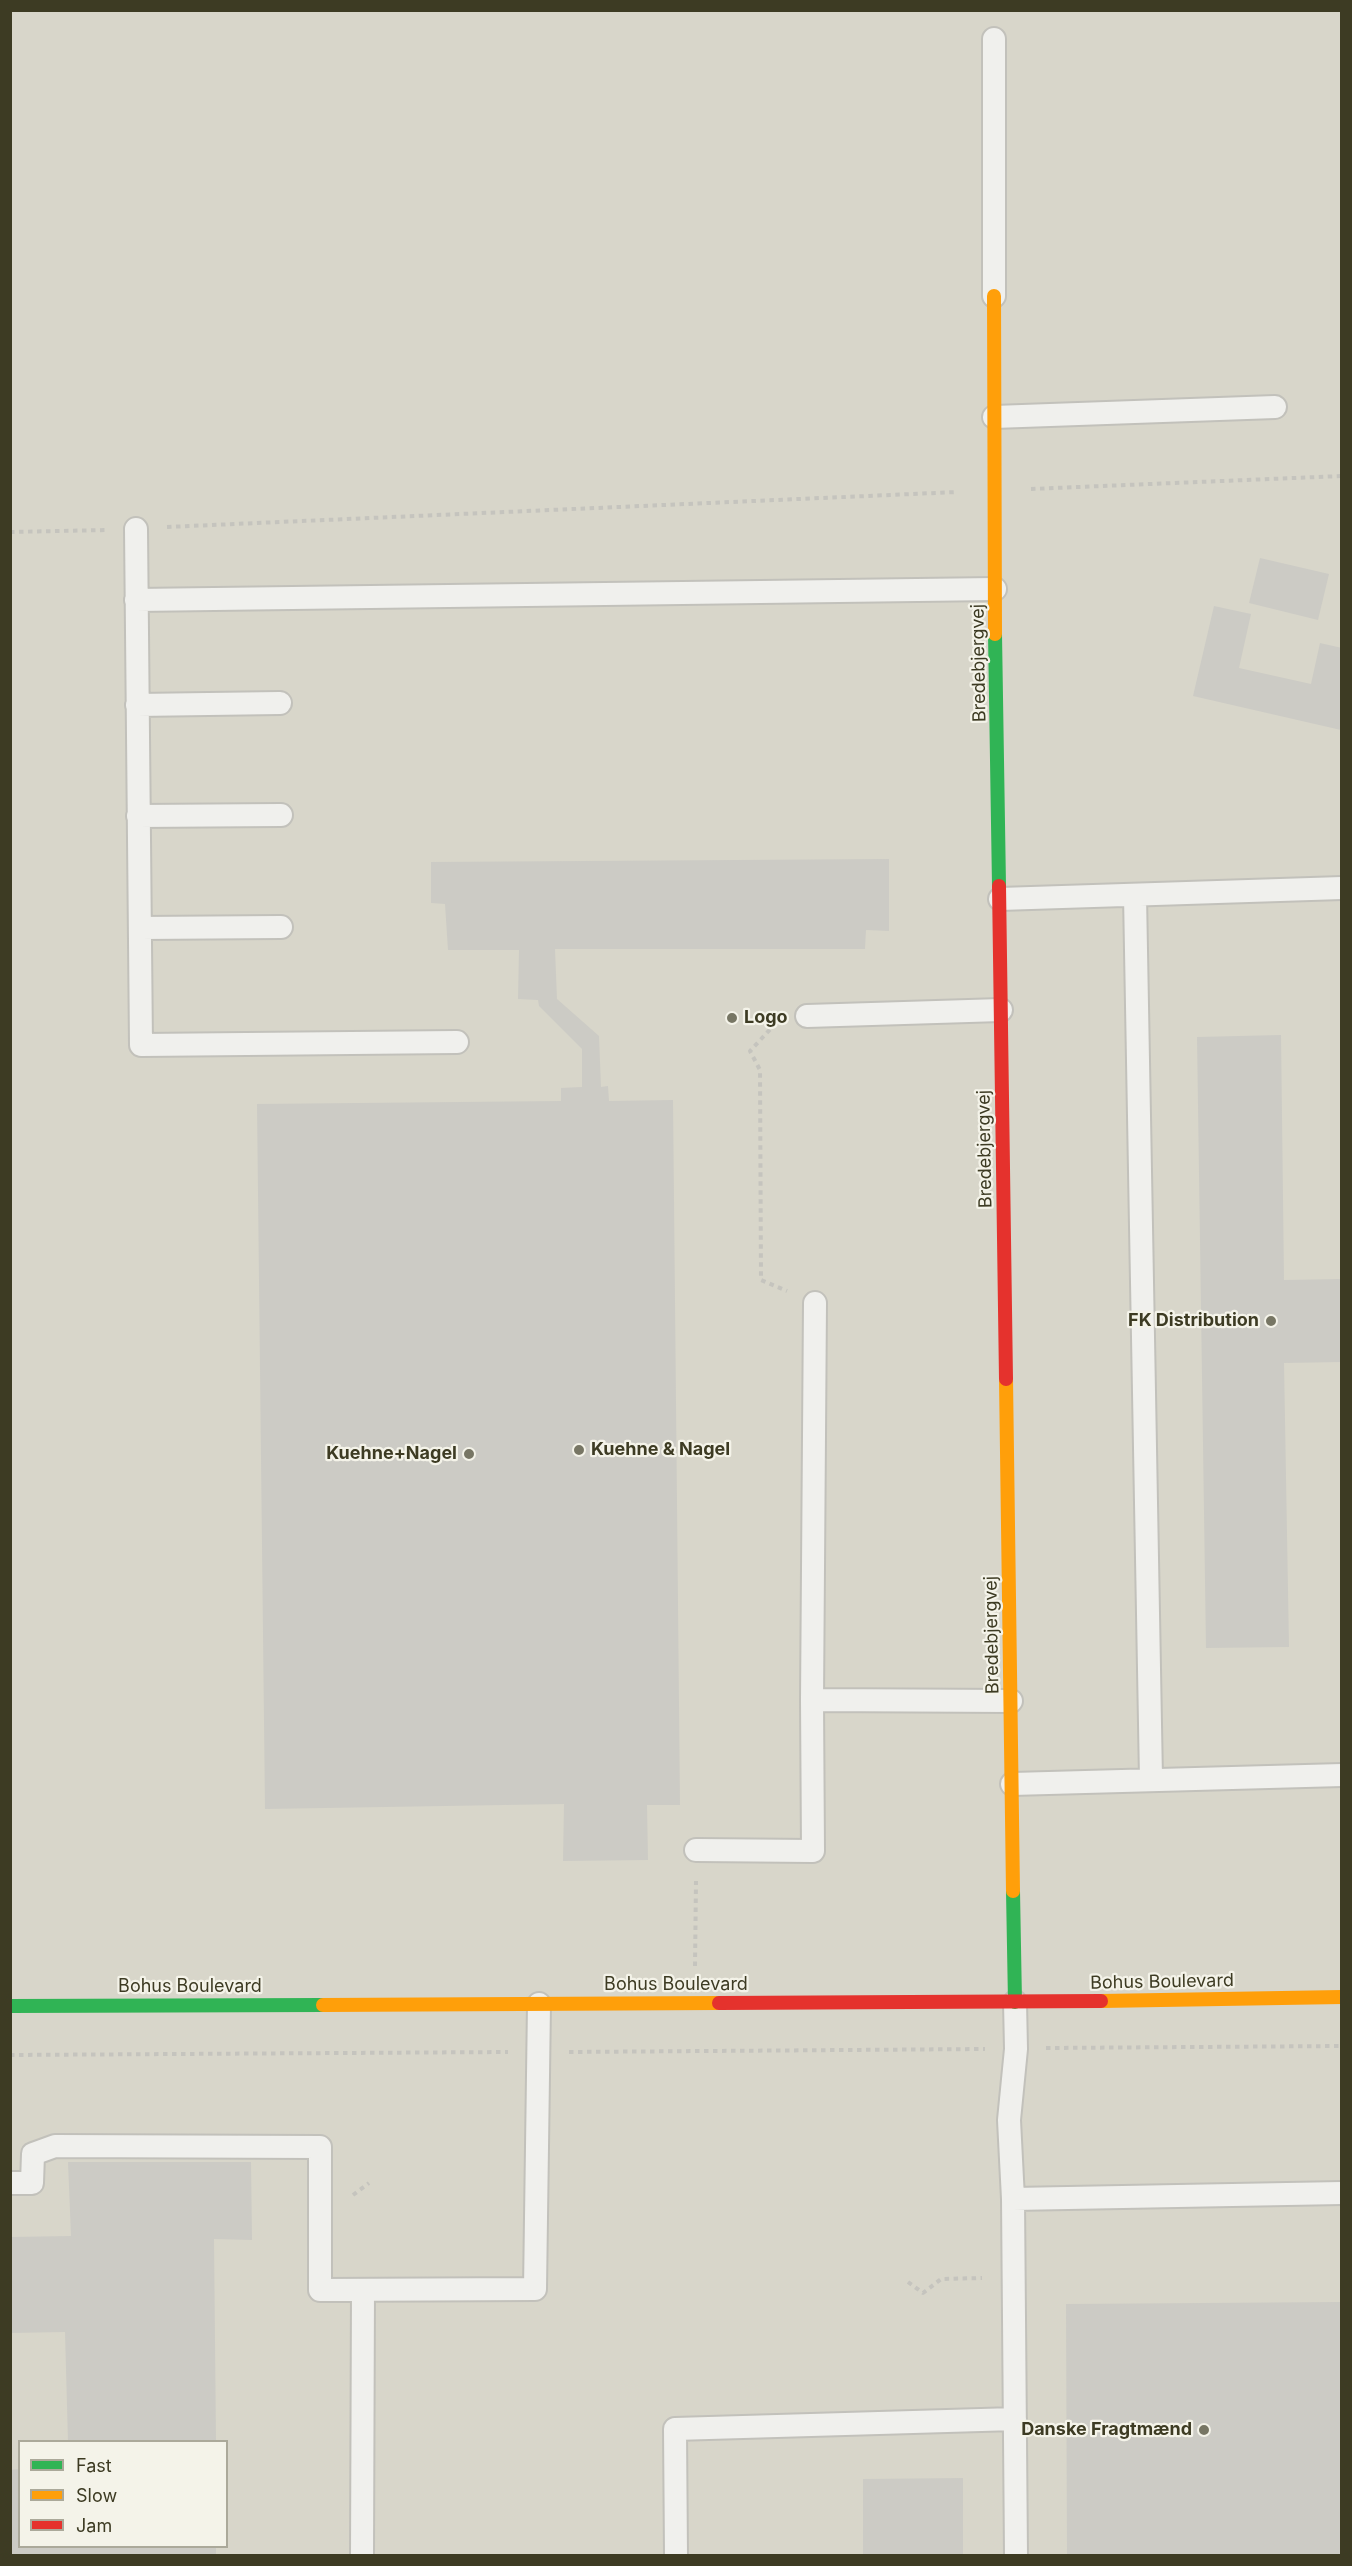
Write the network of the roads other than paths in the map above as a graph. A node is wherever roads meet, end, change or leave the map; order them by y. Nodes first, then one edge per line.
1 (994, 39) dead end
2 (994, 296) joint
3 (1275, 407) dead end
4 (994, 417) junction
5 (136, 529) road end
6 (995, 589) junction
7 (136, 600) junction
8 (280, 703) dead end
9 (137, 705) junction
10 (281, 815) dead end
11 (138, 816) junction
12 (1341, 888) edge
13 (1135, 895) junction
14 (1000, 898) junction
15 (281, 927) dead end
16 (140, 928) junction
17 (1001, 1010) junction
18 (807, 1016) road end
19 (457, 1042) dead end
20 (815, 1303) road end
21 (812, 1700) junction
22 (1011, 1701) junction
23 (1341, 1775) edge
24 (1150, 1779) junction
25 (1012, 1784) junction
26 (696, 1850) road end
27 (1341, 1997) edge
28 (1015, 2002) junction
29 (538, 2004) junction
30 (10, 2006) edge
31 (10, 2183) edge
32 (1341, 2193) edge
33 (1013, 2199) junction
34 (363, 2290) junction
35 (1015, 2419) junction
36 (362, 2556) edge
37 (676, 2556) edge
38 (1016, 2556) edge

1 - 2 lane
2 - 4 street, Bredebjergvej
3 - 4 lane
4 - 6 street, Bredebjergvej
5 - 7 lane
6 - 7 lane
6 - 14 street, Bredebjergvej
7 - 9 lane
8 - 9 lane
9 - 11 lane
10 - 11 lane
11 - 16 lane
12 - 13 lane
13 - 14 lane
13 - 24 lane
14 - 17 street, Bredebjergvej
15 - 16 lane
16 - 19 lane
17 - 18 lane
17 - 22 street, Bredebjergvej
20 - 21 lane
21 - 22 lane
21 - 26 lane
22 - 25 street, Bredebjergvej
23 - 24 lane
24 - 25 lane
25 - 28 street, Bredebjergvej
27 - 28 street, Bohus Boulevard
28 - 29 street, Bohus Boulevard
28 - 33 lane
29 - 30 street, Bohus Boulevard
29 - 34 lane
31 - 34 lane
32 - 33 lane
33 - 35 lane
34 - 36 lane
35 - 37 lane
35 - 38 lane

